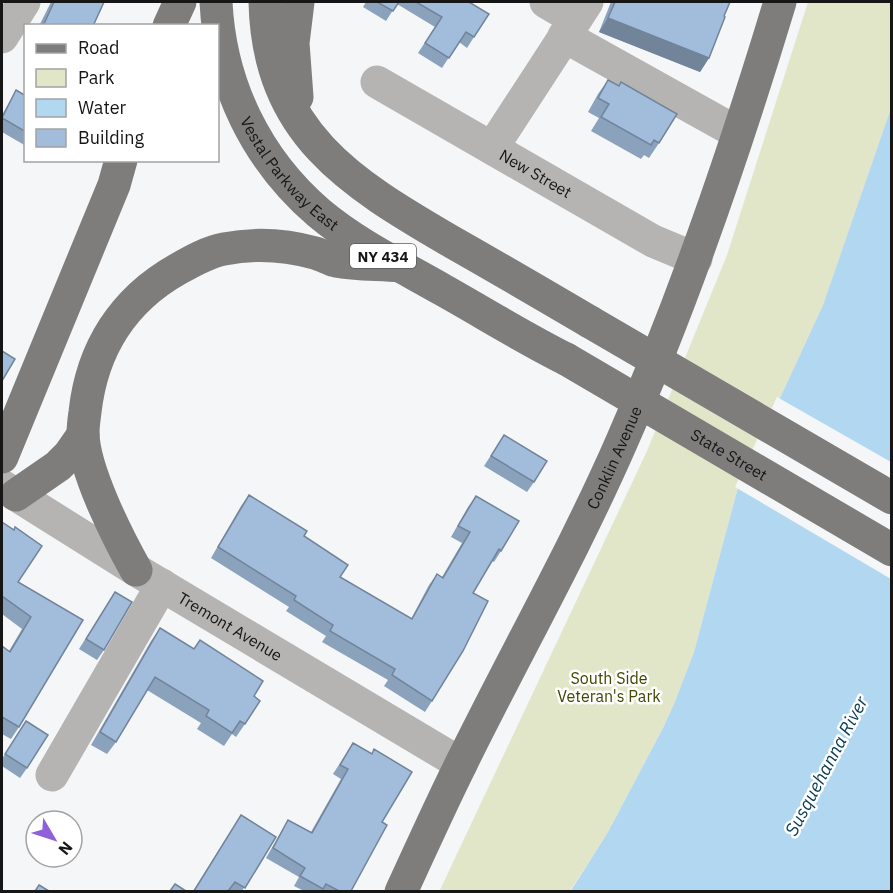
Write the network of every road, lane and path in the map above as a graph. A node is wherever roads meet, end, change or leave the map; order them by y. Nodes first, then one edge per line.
1 (24, 2) edge
2 (180, 2) edge
3 (216, 2) edge
4 (265, 2) edge
5 (298, 2) edge
6 (546, 2) edge
7 (777, 8) edge
8 (575, 19) edge
9 (171, 24) edge
10 (218, 24) edge
11 (219, 29) edge
12 (2, 37) edge
13 (377, 81) dead end
14 (299, 119) junction
15 (738, 133) junction
16 (492, 148) junction
17 (120, 162) edge
18 (696, 259) junction
19 (400, 266) junction
20 (566, 359) joint
21 (83, 435) junction
22 (2, 457) edge
23 (9, 490) edge
24 (891, 498) edge
25 (891, 550) edge
26 (149, 577) junction
27 (460, 764) junction
28 (52, 775) dead end
29 (401, 891) edge

1 - 12 street
2 - 9 main road
3 - 10 main road, Vestal Parkway East / NY 434
4 - 14 main road, NY 434
5 - 14 main road
6 - 8 street
7 - 15 main road, Conklin Avenue
8 - 15 street
8 - 16 street
11 - 19 main road, Vestal Parkway East / NY 434
13 - 16 street, New Street
14 - 24 main road, NY 434, bridge
15 - 18 main road, Conklin Avenue
16 - 18 street, New Street
17 - 22 main road
18 - 27 main road, Conklin Avenue
19 - 20 main road, Vestal Parkway East / NY 434
19 - 21 main road
20 - 25 main road, State Street / NY 434, bridge
21 - 23 main road
21 - 26 main road
23 - 26 street, Tremont Avenue
26 - 27 street, Tremont Avenue
26 - 28 street
27 - 29 main road, Conklin Avenue

